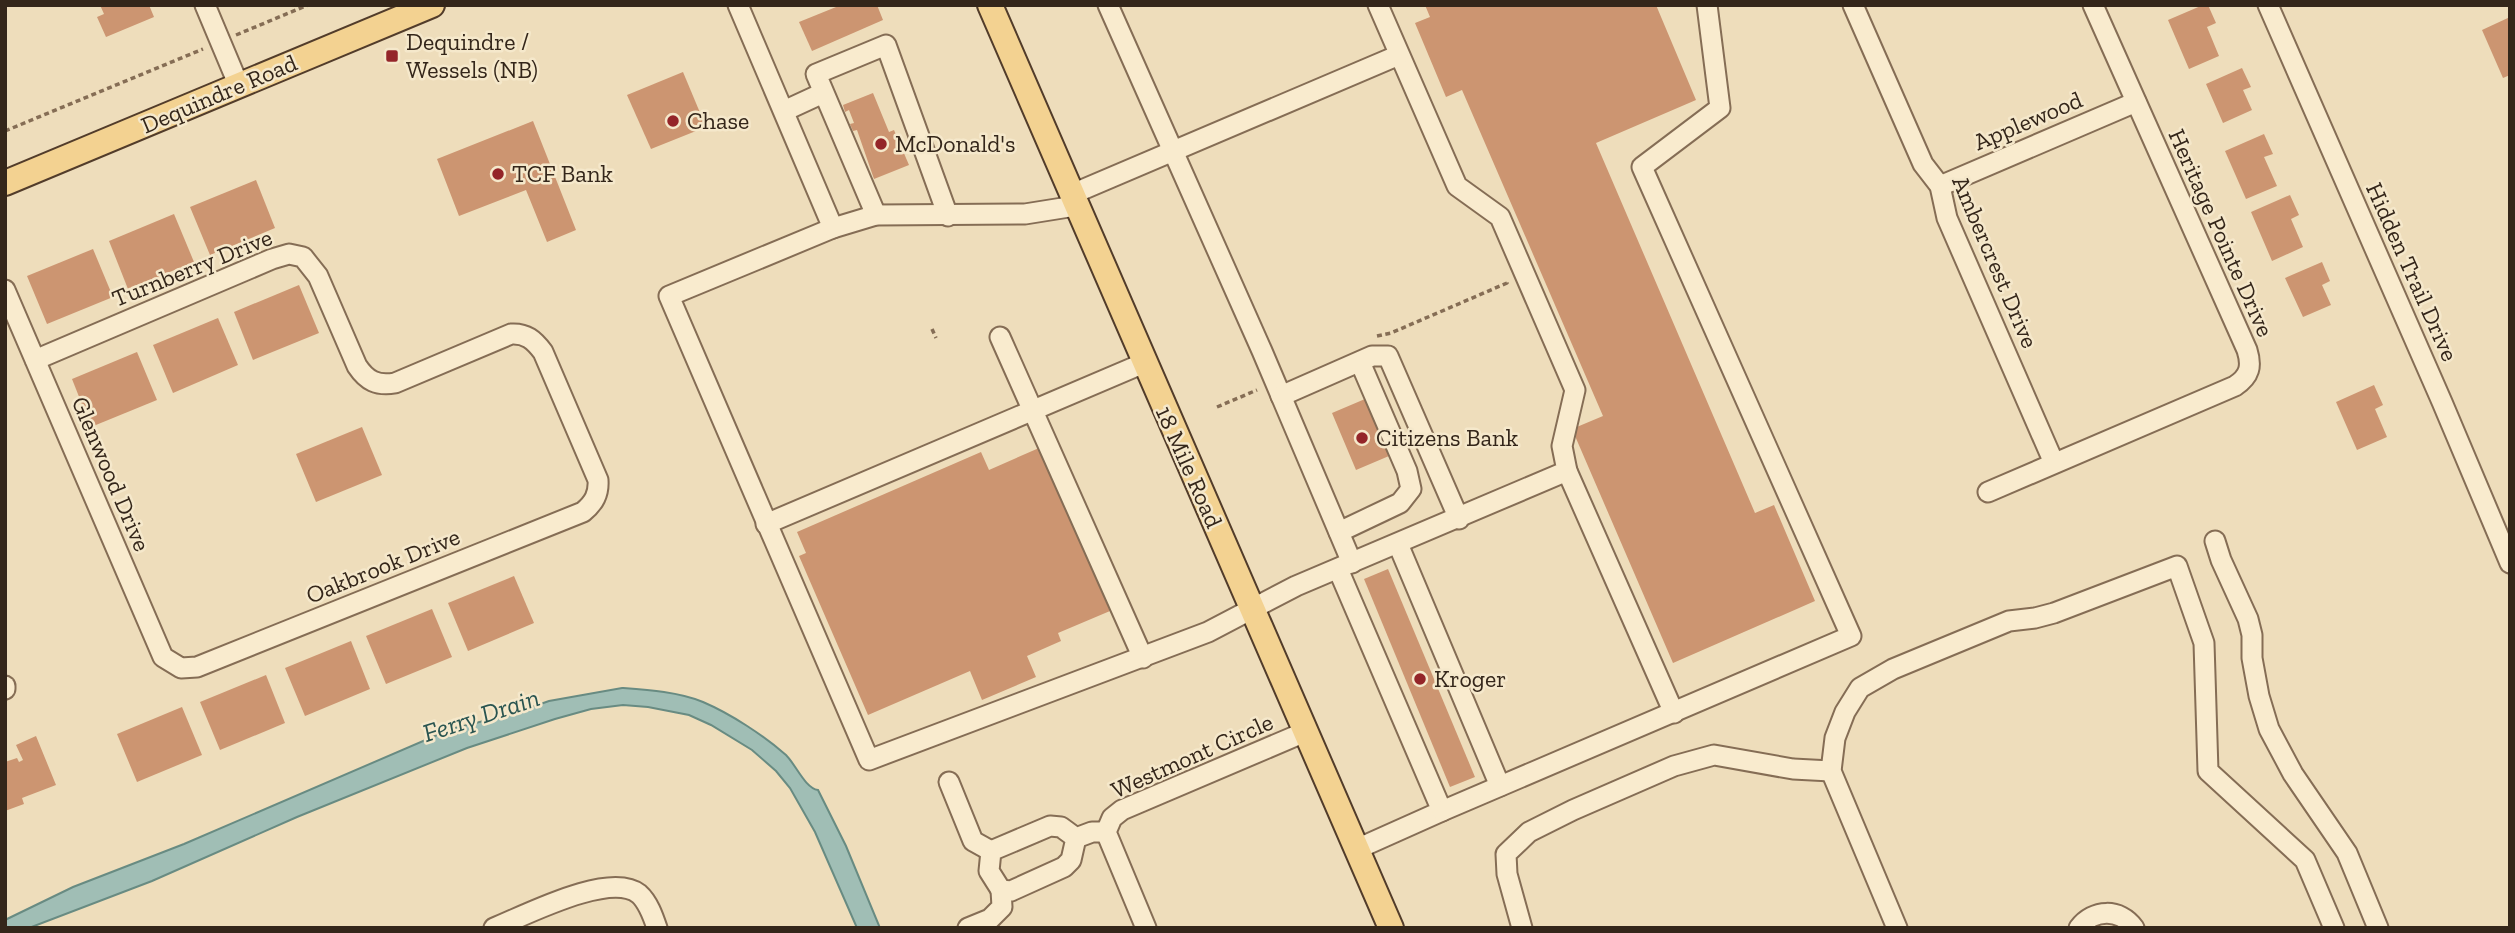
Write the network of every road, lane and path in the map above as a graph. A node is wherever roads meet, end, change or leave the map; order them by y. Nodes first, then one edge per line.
1 (205, 5) edge
2 (308, 5) edge
3 (432, 5) edge
4 (738, 5) edge
5 (990, 5) edge
6 (1108, 5) edge
7 (1378, 5) edge
8 (1707, 5) edge
9 (1853, 5) edge
10 (2093, 5) edge
11 (2268, 5) edge
12 (232, 37) dead end
13 (209, 47) dead end
14 (1399, 55) junction
15 (239, 86) junction
16 (823, 93) junction
17 (2136, 102) junction
18 (784, 111) junction
19 (5, 131) edge
20 (1172, 150) junction
21 (5, 183) edge
22 (1940, 186) junction
23 (1073, 200) junction
24 (876, 215) junction
25 (948, 216) junction
26 (833, 228) junction
27 (1504, 276) dead end
28 (5, 290) edge
29 (932, 329) dead end
30 (1000, 337) dead end
31 (936, 338) dead end
32 (1367, 340) dead end
33 (35, 360) junction
34 (1360, 362) junction
35 (1144, 363) junction
36 (1274, 391) junction
37 (1217, 407) dead end
38 (1033, 411) junction
39 (2054, 463) junction
40 (1567, 471) junction
41 (1988, 492) dead end
42 (596, 496) joint
43 (1459, 519) junction
44 (766, 524) junction
45 (1339, 532) junction
46 (2215, 541) dead end
47 (1398, 544) junction
48 (2509, 561) edge
49 (1345, 566) junction
50 (1251, 608) junction
51 (1143, 658) junction
52 (181, 668) joint
53 (1674, 713) junction
54 (1305, 732) junction
55 (1831, 771) junction
56 (949, 782) dead end
57 (1500, 786) junction
58 (1442, 811) junction
59 (1106, 832) junction
60 (1076, 838) junction
61 (1357, 849) junction
62 (991, 851) junction
63 (1002, 890) junction
64 (494, 928) edge
65 (657, 928) edge
66 (968, 928) edge
67 (1146, 928) edge
68 (1391, 928) edge
69 (1522, 928) edge
70 (1897, 928) edge
71 (2079, 928) edge
72 (2134, 928) edge
73 (2334, 928) edge
74 (2378, 928) edge

1 - 15 street
2 - 12 path
3 - 15 main road, Dequindre Road
4 - 18 street
5 - 23 main road, 18 Mile Road
6 - 20 street
7 - 14 street
8 - 53 street
9 - 22 street, Ambercrest Drive
10 - 17 street, Heritage Pointe Drive
11 - 48 street, Hidden Trail Drive
13 - 19 path
14 - 20 street
14 - 40 street
15 - 21 main road, Dequindre Road
16 - 18 street
16 - 24 street
16 - 25 street
17 - 22 street, Applewood
17 - 39 street, Heritage Pointe Drive
18 - 26 street
20 - 23 street
20 - 36 street
22 - 39 street, Ambercrest Drive
23 - 25 street
23 - 35 main road, 18 Mile Road
24 - 25 street
24 - 26 street
26 - 44 street
27 - 32 path
28 - 33 street, Glenwood Drive
29 - 31 path
30 - 38 street
33 - 42 street, Turnberry Drive
33 - 52 street, Glenwood Drive
34 - 36 street
34 - 43 street
34 - 45 street
35 - 38 street
35 - 50 main road, 18 Mile Road
36 - 37 path
36 - 45 street
38 - 44 street
38 - 51 street
39 - 41 street, Heritage Pointe Drive
40 - 43 street
40 - 53 street
42 - 52 street, Oakbrook Drive
43 - 47 street
44 - 51 street
45 - 49 street
46 - 74 street
47 - 49 street
47 - 57 street
49 - 50 street
49 - 58 street
50 - 51 street
50 - 54 main road, 18 Mile Road
53 - 57 street
54 - 59 street, Westmont Circle
54 - 61 main road, 18 Mile Road
55 - 69 street
55 - 70 street
55 - 73 street
56 - 62 street
57 - 58 street
58 - 61 street
59 - 60 street, Westmont Circle
59 - 67 street, Westmont Circle
60 - 62 street, Westmont Circle
60 - 63 street
61 - 68 main road, 18 Mile Road
62 - 63 street
63 - 66 street
64 - 65 street
71 - 72 street

